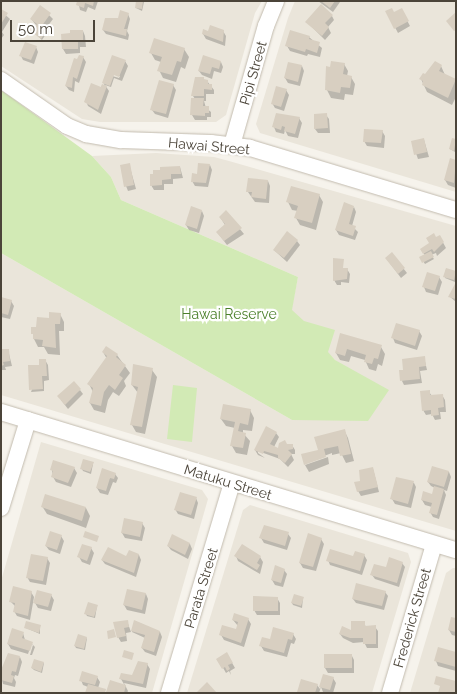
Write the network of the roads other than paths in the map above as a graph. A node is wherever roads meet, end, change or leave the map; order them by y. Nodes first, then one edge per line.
1 (276, 1) edge
2 (1, 80) edge
3 (232, 145) junction
4 (456, 210) edge
5 (1, 412) edge
6 (28, 420) junction
7 (232, 483) junction
8 (1, 508) edge
9 (434, 544) junction
10 (456, 550) edge
11 (169, 693) edge
12 (390, 693) edge

1 - 3 street, Pipi Street
2 - 3 street, Hawai Street
3 - 4 street, Hawai Street
5 - 6 street, Matuku Street
6 - 7 street, Matuku Street
6 - 8 street
7 - 9 street, Matuku Street
7 - 11 street, Parata Street
9 - 10 street, Matuku Street
9 - 12 street, Frederick Street

